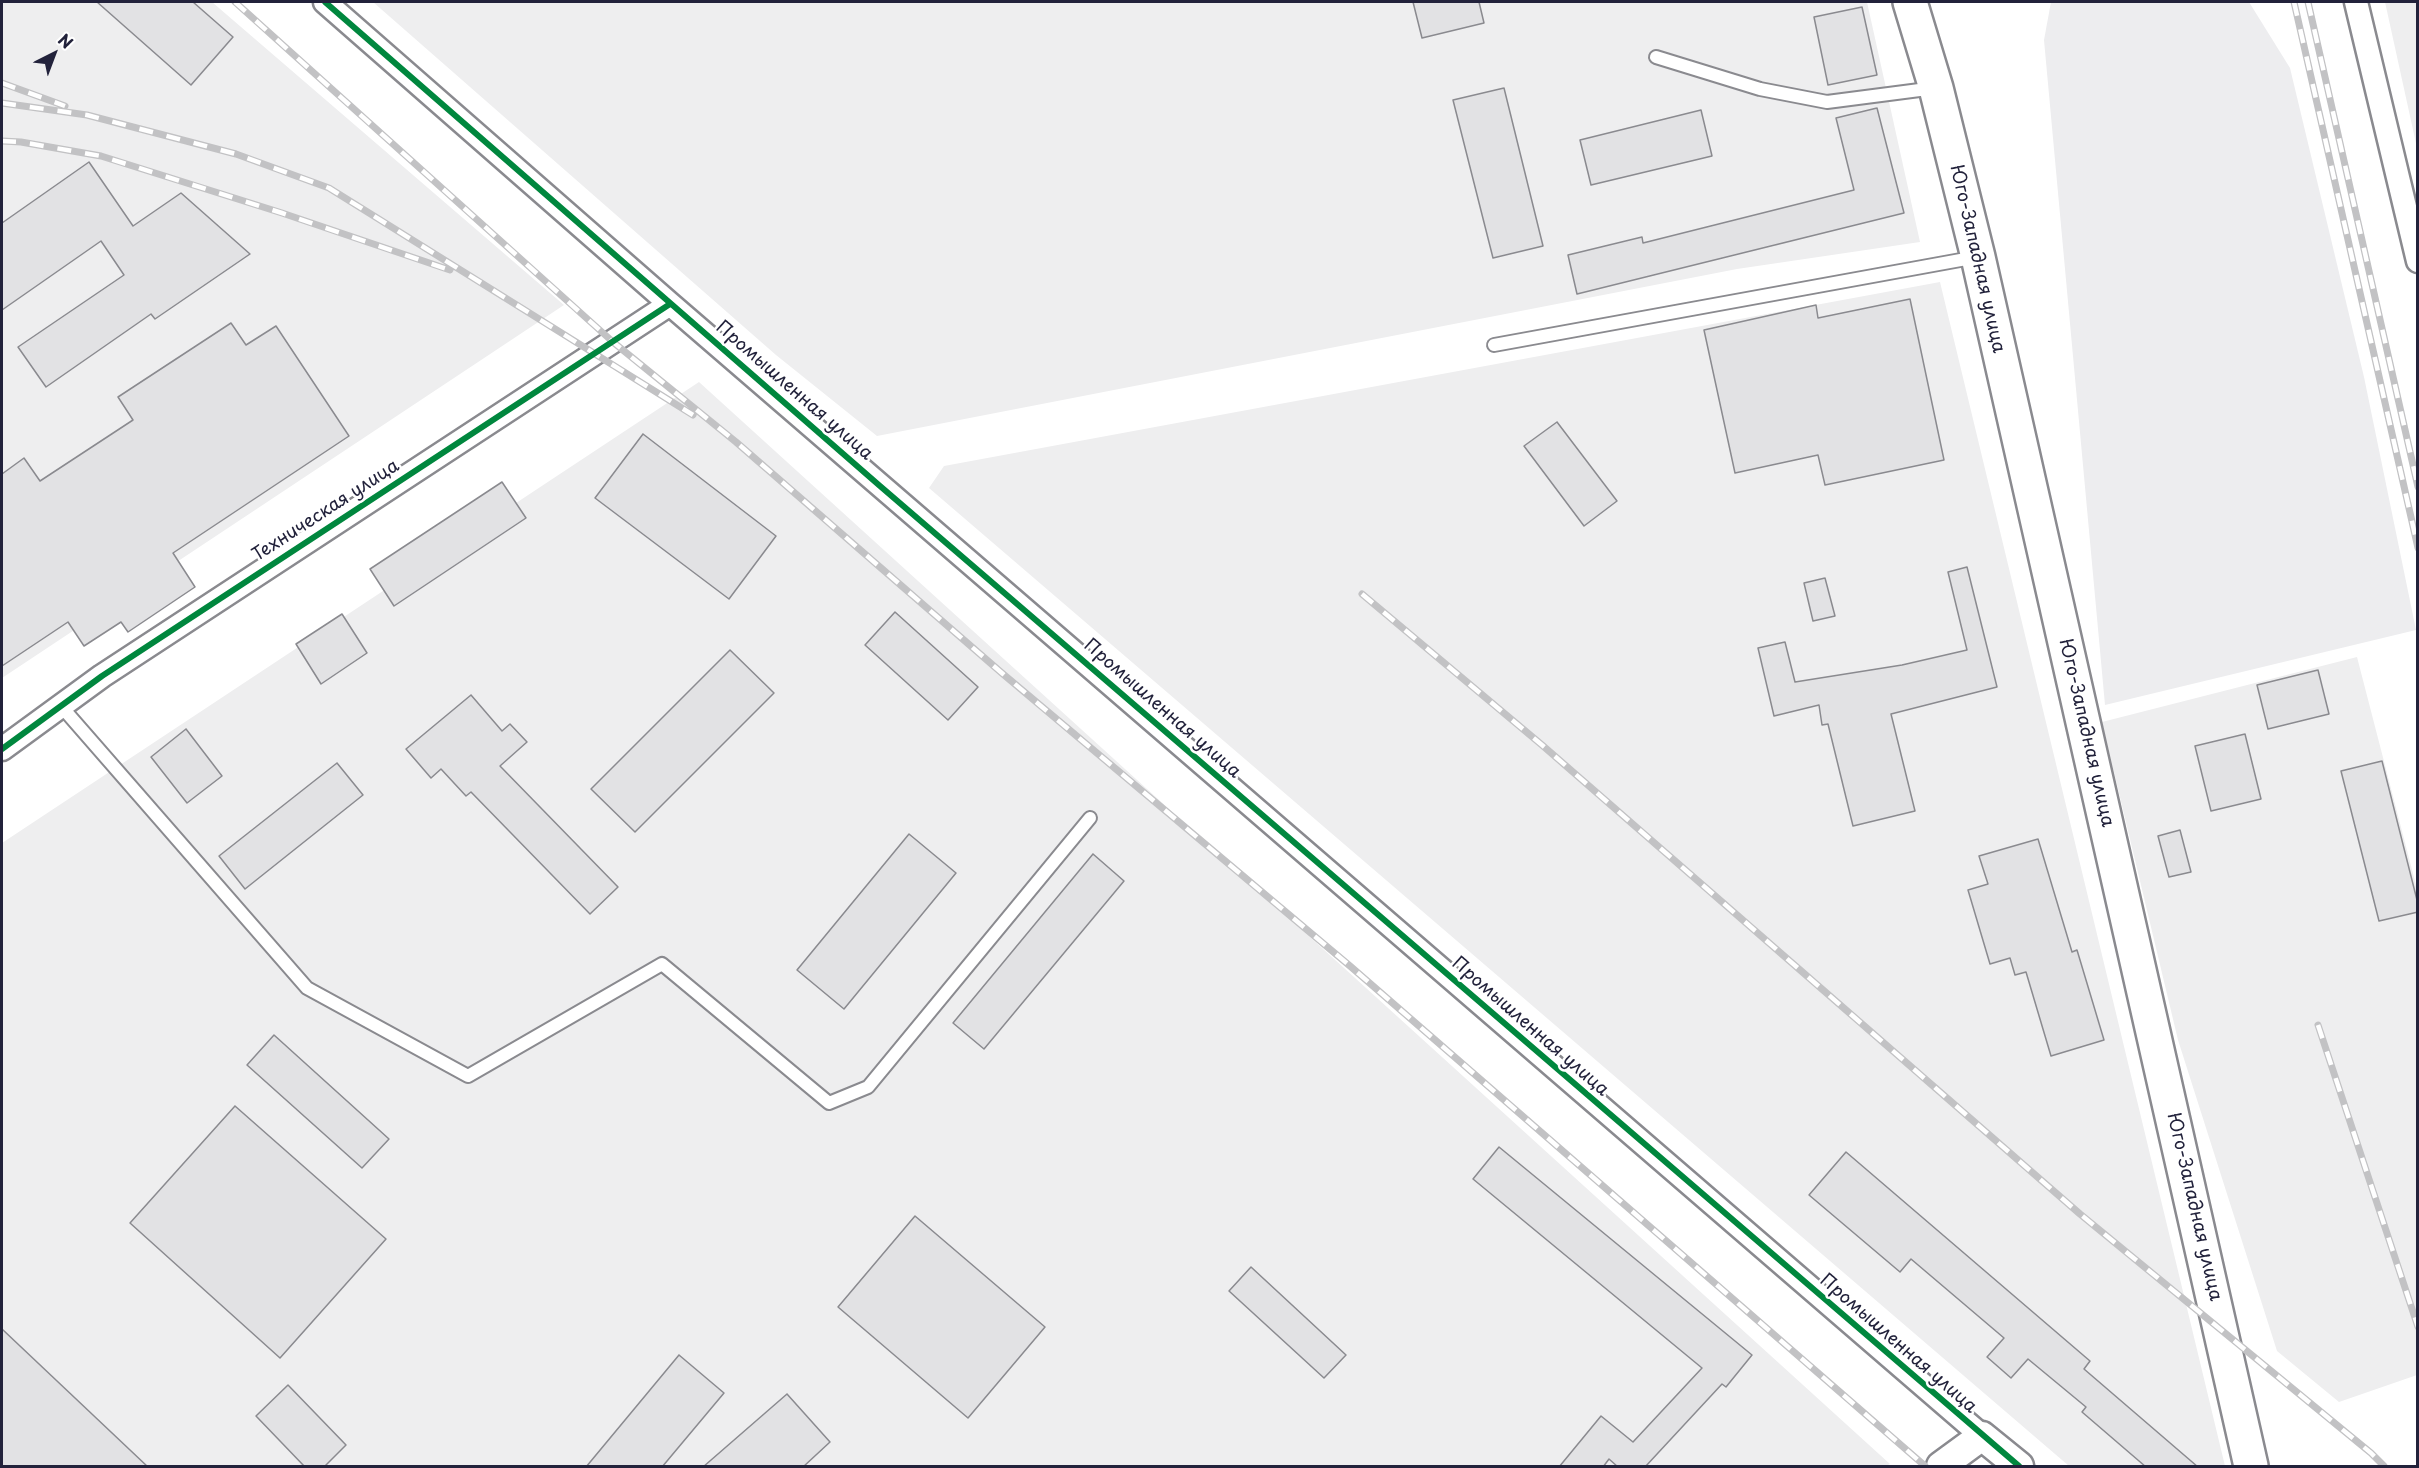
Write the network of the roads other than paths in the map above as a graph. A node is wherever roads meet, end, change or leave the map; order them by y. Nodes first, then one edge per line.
1 (326, 2) edge
2 (1910, 2) edge
3 (2356, 2) edge
4 (1656, 57) dead end
5 (1936, 88) junction
6 (1978, 257) junction
7 (2418, 261) edge
8 (670, 304) junction
9 (1494, 345) dead end
10 (61, 706) junction
11 (2, 749) edge
12 (1090, 818) dead end
13 (1982, 1436) junction
14 (1941, 1467) edge
15 (2019, 1467) edge
16 (2251, 1467) edge

1 - 8 street, Промышленная улица
2 - 5 main road, Юго-Западная улица
3 - 7 street
4 - 5 lane
5 - 6 main road, Юго-Западная улица
6 - 9 lane
6 - 16 main road, Юго-Западная улица
8 - 10 street, Техническая улица
8 - 13 street, Промышленная улица
10 - 11 street, Техническая улица
10 - 12 lane
13 - 14 street
13 - 15 street

